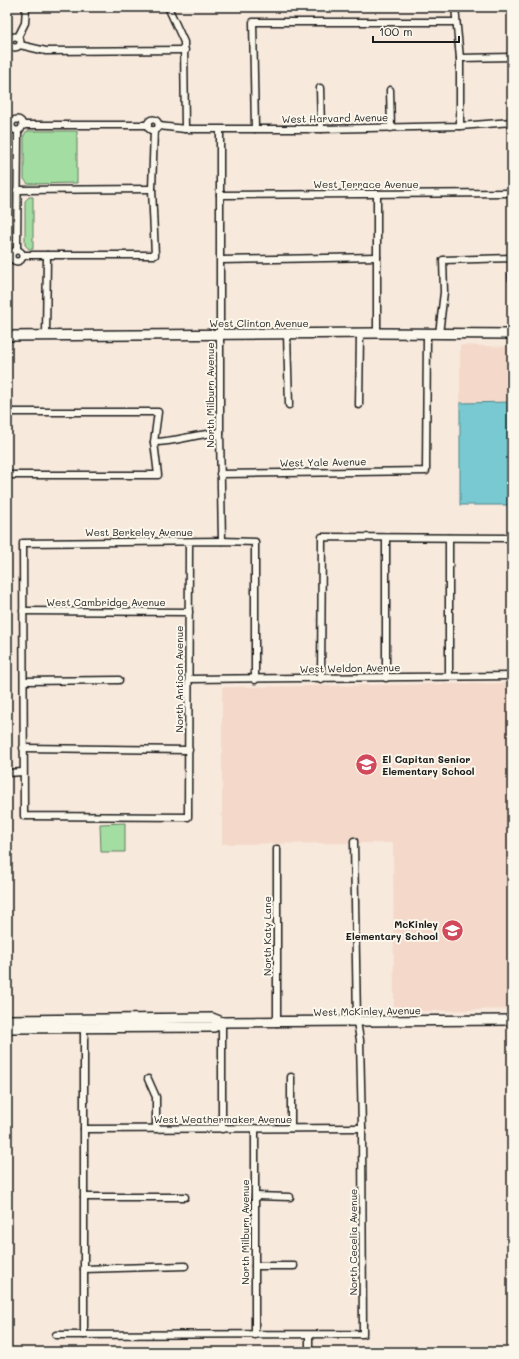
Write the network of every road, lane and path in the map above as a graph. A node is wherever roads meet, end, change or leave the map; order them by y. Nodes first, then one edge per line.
1 (26, 7) edge
2 (168, 7) edge
3 (455, 7) edge
4 (456, 22) junction
5 (18, 37) junction
6 (9, 39) edge
7 (20, 45) junction
8 (185, 50) junction
9 (512, 57) edge
10 (460, 58) junction
11 (320, 88) dead end
12 (390, 90) dead end
13 (512, 122) edge
14 (9, 125) edge
15 (23, 125) junction
16 (148, 125) junction
17 (460, 126) junction
18 (156, 128) junction
19 (391, 128) junction
20 (185, 129) junction
21 (254, 129) junction
22 (321, 129) junction
23 (220, 130) junction
24 (18, 131) junction
25 (152, 189) junction
26 (17, 190) junction
27 (512, 193) edge
28 (377, 194) junction
29 (220, 195) junction
30 (17, 250) junction
31 (23, 255) junction
32 (46, 255) junction
33 (9, 257) edge
34 (377, 257) junction
35 (512, 258) edge
36 (221, 260) junction
37 (512, 279) edge
38 (377, 333) junction
39 (220, 334) junction
40 (287, 334) junction
41 (360, 334) junction
42 (439, 334) junction
43 (512, 334) edge
44 (427, 335) junction
45 (7, 336) edge
46 (46, 336) junction
47 (289, 405) dead end
48 (359, 405) dead end
49 (7, 412) edge
50 (220, 433) junction
51 (154, 442) junction
52 (220, 474) junction
53 (7, 475) edge
54 (386, 538) junction
55 (449, 538) junction
56 (512, 538) edge
57 (222, 541) junction
58 (189, 542) junction
59 (23, 611) junction
60 (189, 612) junction
61 (449, 676) junction
62 (512, 676) edge
63 (386, 678) junction
64 (322, 679) junction
65 (119, 680) dead end
66 (189, 680) junction
67 (255, 680) junction
68 (24, 681) junction
69 (23, 748) junction
70 (189, 750) junction
71 (23, 772) junction
72 (7, 773) edge
73 (354, 841) dead end
74 (277, 849) dead end
75 (7, 1020) edge
76 (512, 1020) edge
77 (222, 1022) junction
78 (357, 1022) junction
79 (277, 1023) junction
80 (7, 1028) edge
81 (84, 1028) junction
82 (291, 1077) dead end
83 (148, 1080) dead end
84 (291, 1128) junction
85 (362, 1128) junction
86 (84, 1129) junction
87 (156, 1129) junction
88 (222, 1129) junction
89 (255, 1129) junction
90 (185, 1196) dead end
91 (255, 1196) junction
92 (84, 1197) junction
93 (290, 1197) dead end
94 (185, 1266) dead end
95 (255, 1266) junction
96 (294, 1266) dead end
97 (84, 1269) junction
98 (309, 1334) junction
99 (56, 1335) dead end
100 (84, 1335) junction
101 (255, 1335) junction
102 (309, 1352) edge

1 - 5 street
2 - 8 street
3 - 4 street
4 - 10 street
4 - 21 street
5 - 6 street
5 - 7 street
6 - 7 street
7 - 8 street
8 - 20 street
9 - 10 street
10 - 17 street
11 - 22 street
12 - 19 street
13 - 17 street, West Harvard Avenue
14 - 15 street
14 - 24 street
15 - 16 street
15 - 24 street
16 - 18 street
16 - 18 street
17 - 19 street, West Harvard Avenue
18 - 20 street, West Harvard Avenue
18 - 25 street
19 - 22 street, West Harvard Avenue
20 - 23 street, West Harvard Avenue
21 - 22 street, West Harvard Avenue
21 - 23 street, West Harvard Avenue
23 - 29 street, North Milburn Avenue
24 - 26 street
25 - 26 street
25 - 32 street
26 - 30 street
27 - 28 street, West Terrace Avenue
28 - 29 street, West Terrace Avenue
28 - 34 street
29 - 36 street, North Milburn Avenue
30 - 31 street
30 - 33 street
31 - 32 street
31 - 33 street
32 - 46 street
34 - 36 street
34 - 38 street
35 - 37 street
35 - 42 street
36 - 39 street, North Milburn Avenue
38 - 41 main road, West Clinton Avenue
38 - 44 main road, West Clinton Avenue
39 - 40 main road, West Clinton Avenue
39 - 46 main road, West Clinton Avenue
39 - 50 street, North Milburn Avenue
40 - 41 main road, West Clinton Avenue
40 - 47 street
41 - 48 street
42 - 43 main road, West Clinton Avenue
42 - 44 main road, West Clinton Avenue
44 - 52 street, West Yale Avenue
45 - 46 main road, West Clinton Avenue
49 - 51 street
50 - 51 street
50 - 52 street, North Milburn Avenue
51 - 53 street
52 - 57 street, North Milburn Avenue
54 - 55 street
54 - 63 street
54 - 64 street
55 - 56 street
55 - 61 street
57 - 58 street, West Berkeley Avenue
57 - 67 street, West Berkeley Avenue
58 - 59 street, West Berkeley Avenue
58 - 60 street, North Antioch Avenue
59 - 60 street, West Cambridge Avenue
59 - 68 street
60 - 66 street, North Antioch Avenue
61 - 62 street, West Weldon Avenue
61 - 63 street, West Weldon Avenue
63 - 64 street, West Weldon Avenue
64 - 67 street, West Weldon Avenue
65 - 68 street
66 - 67 street, West Weldon Avenue
66 - 70 street, North Antioch Avenue
68 - 69 street
69 - 70 street
69 - 71 street
70 - 71 street, North Antioch Avenue
71 - 72 street
73 - 78 street, North Cecelia Avenue
74 - 79 street, North Katy Lane
75 - 77 main road, West McKinley Avenue
76 - 78 main road, West McKinley Avenue
77 - 79 main road, West McKinley Avenue
77 - 81 main road, West McKinley Avenue
77 - 88 street
78 - 79 main road, West McKinley Avenue
78 - 85 street, North Cecelia Avenue
80 - 81 main road, West McKinley Avenue
81 - 86 street
82 - 84 street
83 - 87 street
84 - 85 street, West Weathermaker Avenue
84 - 89 street, West Weathermaker Avenue
85 - 98 street, North Cecelia Avenue
86 - 87 street, West Weathermaker Avenue
86 - 92 street
87 - 88 street, West Weathermaker Avenue
88 - 89 street, West Weathermaker Avenue
89 - 91 street, North Milburn Avenue
90 - 92 street
91 - 93 street
91 - 95 street, North Milburn Avenue
92 - 97 street
94 - 97 street
95 - 96 street
95 - 101 street, North Milburn Avenue
97 - 100 street
98 - 101 street, North Cecelia Avenue
98 - 102 street
99 - 100 street, North Cecelia Avenue
100 - 101 street, North Cecelia Avenue

